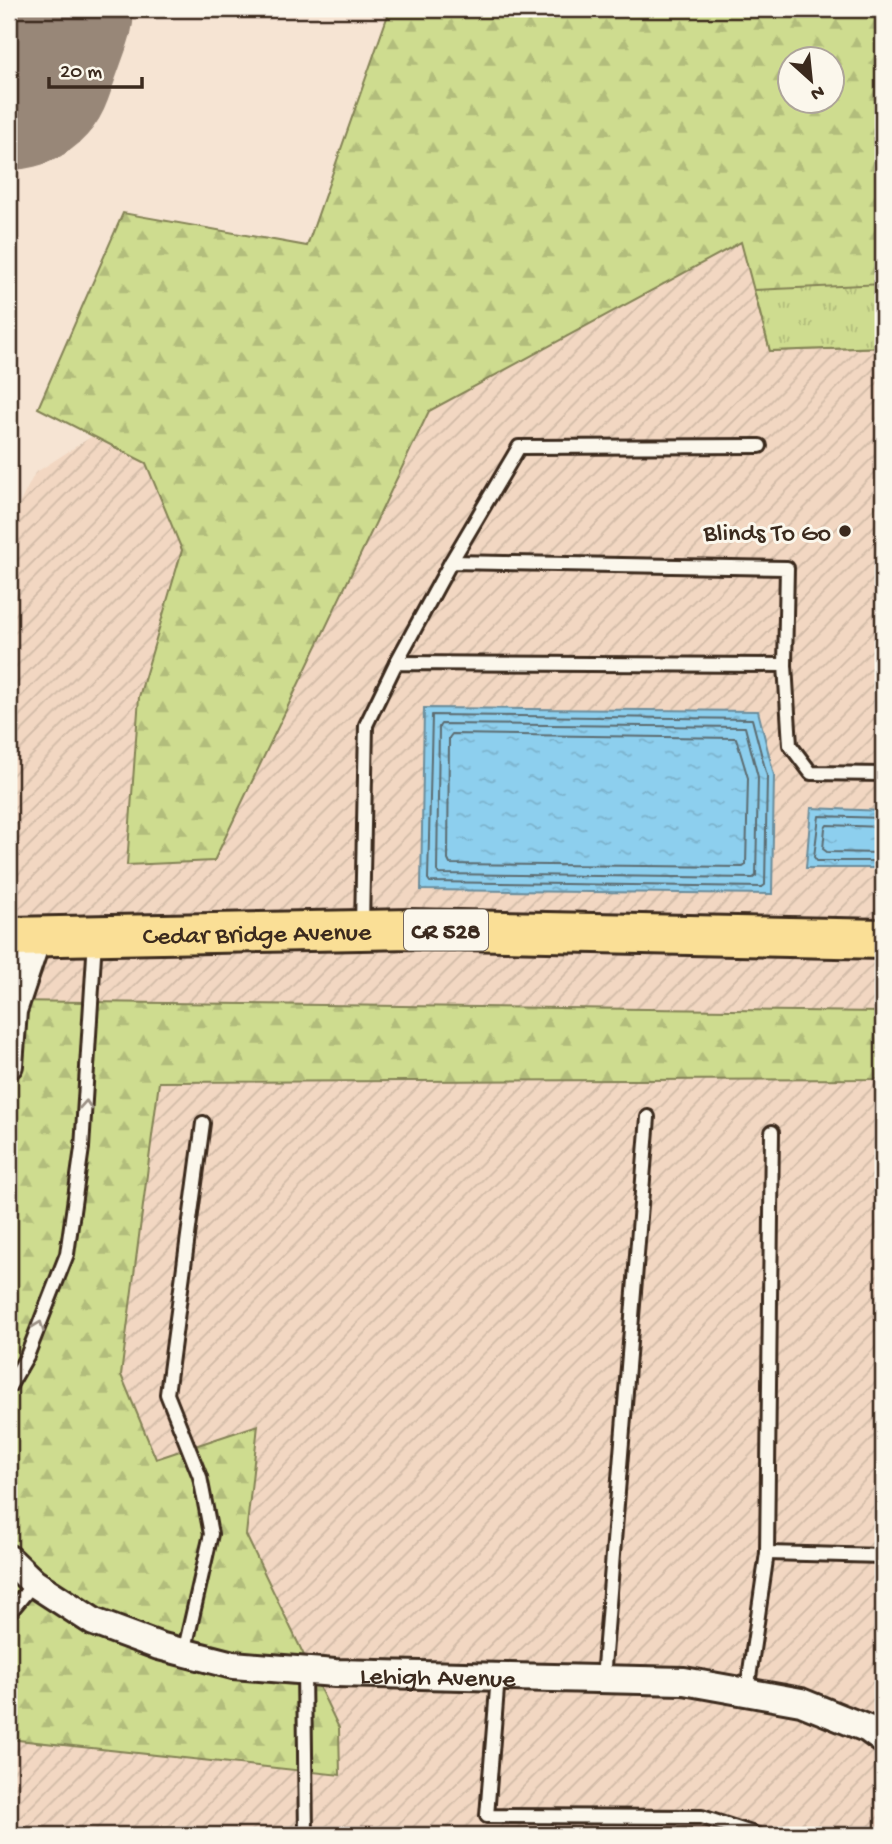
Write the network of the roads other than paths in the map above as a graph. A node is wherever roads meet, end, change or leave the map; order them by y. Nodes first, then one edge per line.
1 (760, 446) dead end
2 (451, 562) junction
3 (396, 663) junction
4 (785, 665) junction
5 (883, 774) edge
6 (362, 930) junction
7 (95, 935) junction
8 (23, 937) edge
9 (883, 939) edge
10 (9, 1065) edge
11 (648, 1116) dead end
12 (203, 1123) dead end
13 (772, 1132) dead end
14 (9, 1387) edge
15 (767, 1553) junction
16 (883, 1556) edge
17 (9, 1559) edge
18 (34, 1583) junction
19 (9, 1613) edge
20 (184, 1653) junction
21 (304, 1670) junction
22 (498, 1676) junction
23 (603, 1679) junction
24 (747, 1692) junction
25 (883, 1740) edge
26 (306, 1835) edge
27 (758, 1835) edge

1 - 2 lane
2 - 3 lane
2 - 4 lane
3 - 4 lane
3 - 6 lane
4 - 5 lane
6 - 7 main road, Cedar Bridge Avenue / CR 528
6 - 9 main road, Cedar Bridge Avenue / CR 528
7 - 8 main road, Cedar Bridge Avenue / CR 528
14 -> 7 lane
8 - 10 street
11 - 23 lane
12 - 20 lane
13 - 15 lane
15 - 16 lane
15 - 24 lane
17 - 18 street, Lehigh Avenue
18 - 19 lane
18 - 20 street, Lehigh Avenue
20 - 21 street, Lehigh Avenue
21 - 22 street, Lehigh Avenue
21 - 26 lane
22 - 23 street, Lehigh Avenue
22 - 27 lane
23 - 24 street, Lehigh Avenue
24 - 25 street, Lehigh Avenue

